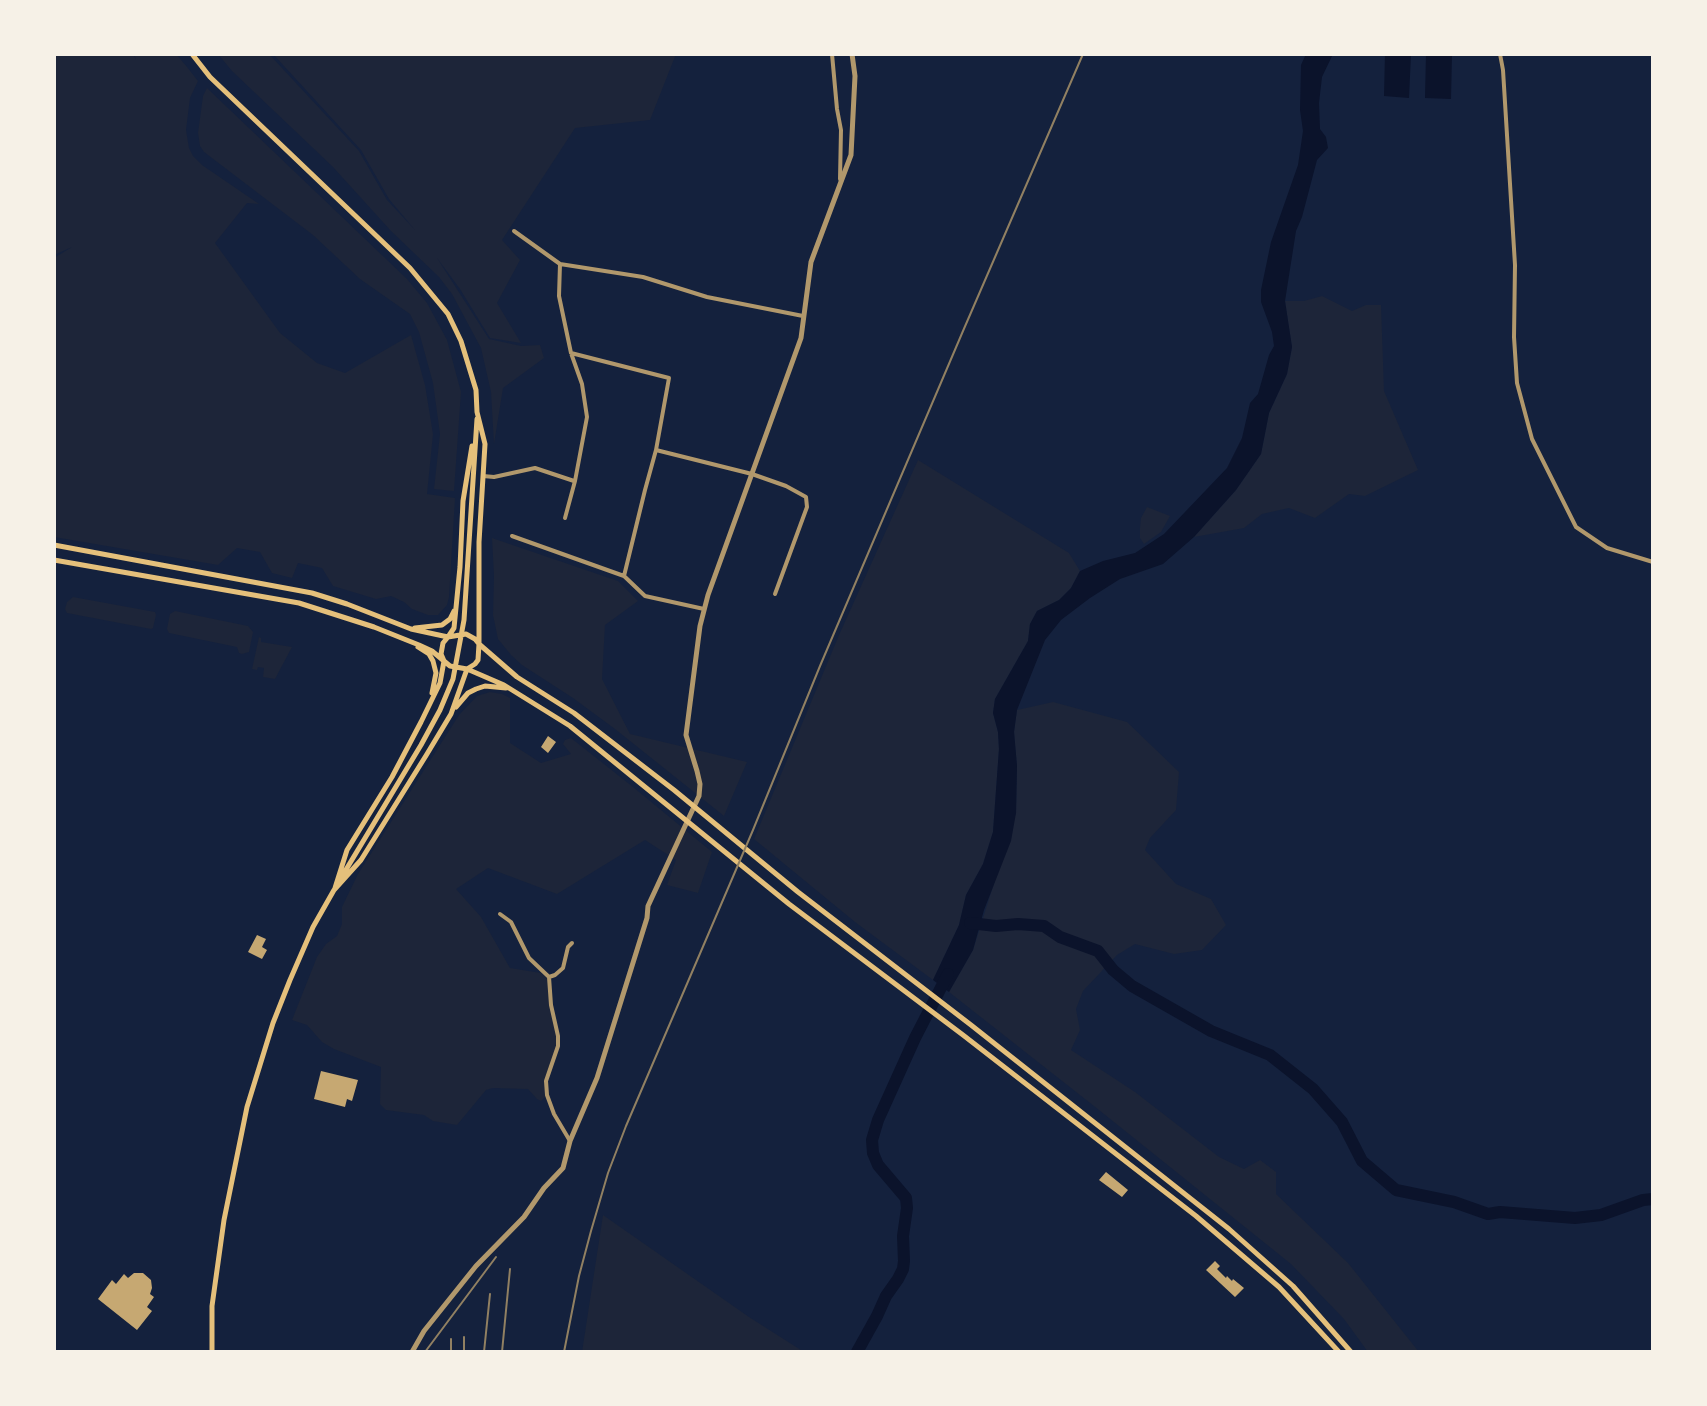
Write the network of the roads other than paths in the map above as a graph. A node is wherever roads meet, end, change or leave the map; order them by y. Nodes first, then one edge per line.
1 (192, 54) edge
2 (832, 54) edge
3 (852, 54) edge
4 (1500, 54) edge
5 (840, 184) junction
6 (514, 231) dead end
7 (560, 264) junction
8 (804, 316) junction
9 (571, 353) junction
10 (477, 412) junction
11 (656, 450) junction
12 (752, 474) junction
13 (483, 476) junction
14 (575, 481) junction
15 (565, 518) dead end
16 (512, 536) dead end
17 (54, 545) edge
18 (54, 560) edge
19 (1653, 562) edge
20 (624, 576) junction
21 (775, 594) dead end
22 (347, 604) junction
23 (457, 607) junction
24 (704, 609) junction
25 (343, 616) junction
26 (411, 629) junction
27 (448, 637) junction
28 (406, 641) junction
29 (479, 644) junction
30 (444, 661) junction
31 (467, 669) junction
32 (515, 690) junction
33 (451, 714) junction
34 (421, 722) junction
35 (334, 890) junction
36 (500, 914) dead end
37 (572, 943) dead end
38 (549, 977) junction
39 (570, 1141) junction
40 (212, 1352) edge
41 (412, 1352) edge
42 (1339, 1352) edge
43 (1351, 1352) edge

1 - 10 main road
2 - 5 street
3 - 5 street
4 - 19 street
5 - 8 street
6 - 7 street
7 - 8 street
7 - 9 street
8 - 12 street
9 - 11 street
9 - 14 street
10 - 13 main road
10 - 23 main road
10 - 35 main road
11 - 12 street
11 - 20 street
12 - 21 street
12 - 24 street
13 - 14 street
13 - 29 main road
14 - 15 street
16 - 20 street
17 - 22 main road
18 - 25 main road
20 - 24 street
22 - 25 main road
22 - 26 main road
23 - 26 main road
23 - 27 main road
24 - 39 street
25 - 28 main road
26 - 27 main road
27 - 29 main road
27 - 30 main road
28 - 30 main road
28 - 34 main road
29 - 31 main road
29 - 43 main road
30 - 31 main road
30 - 34 main road
31 - 32 main road
31 - 33 main road
32 - 33 main road
32 - 42 main road
33 - 35 main road
34 - 35 main road
35 - 40 main road
36 - 38 street
37 - 38 street
38 - 39 street
39 - 41 street

